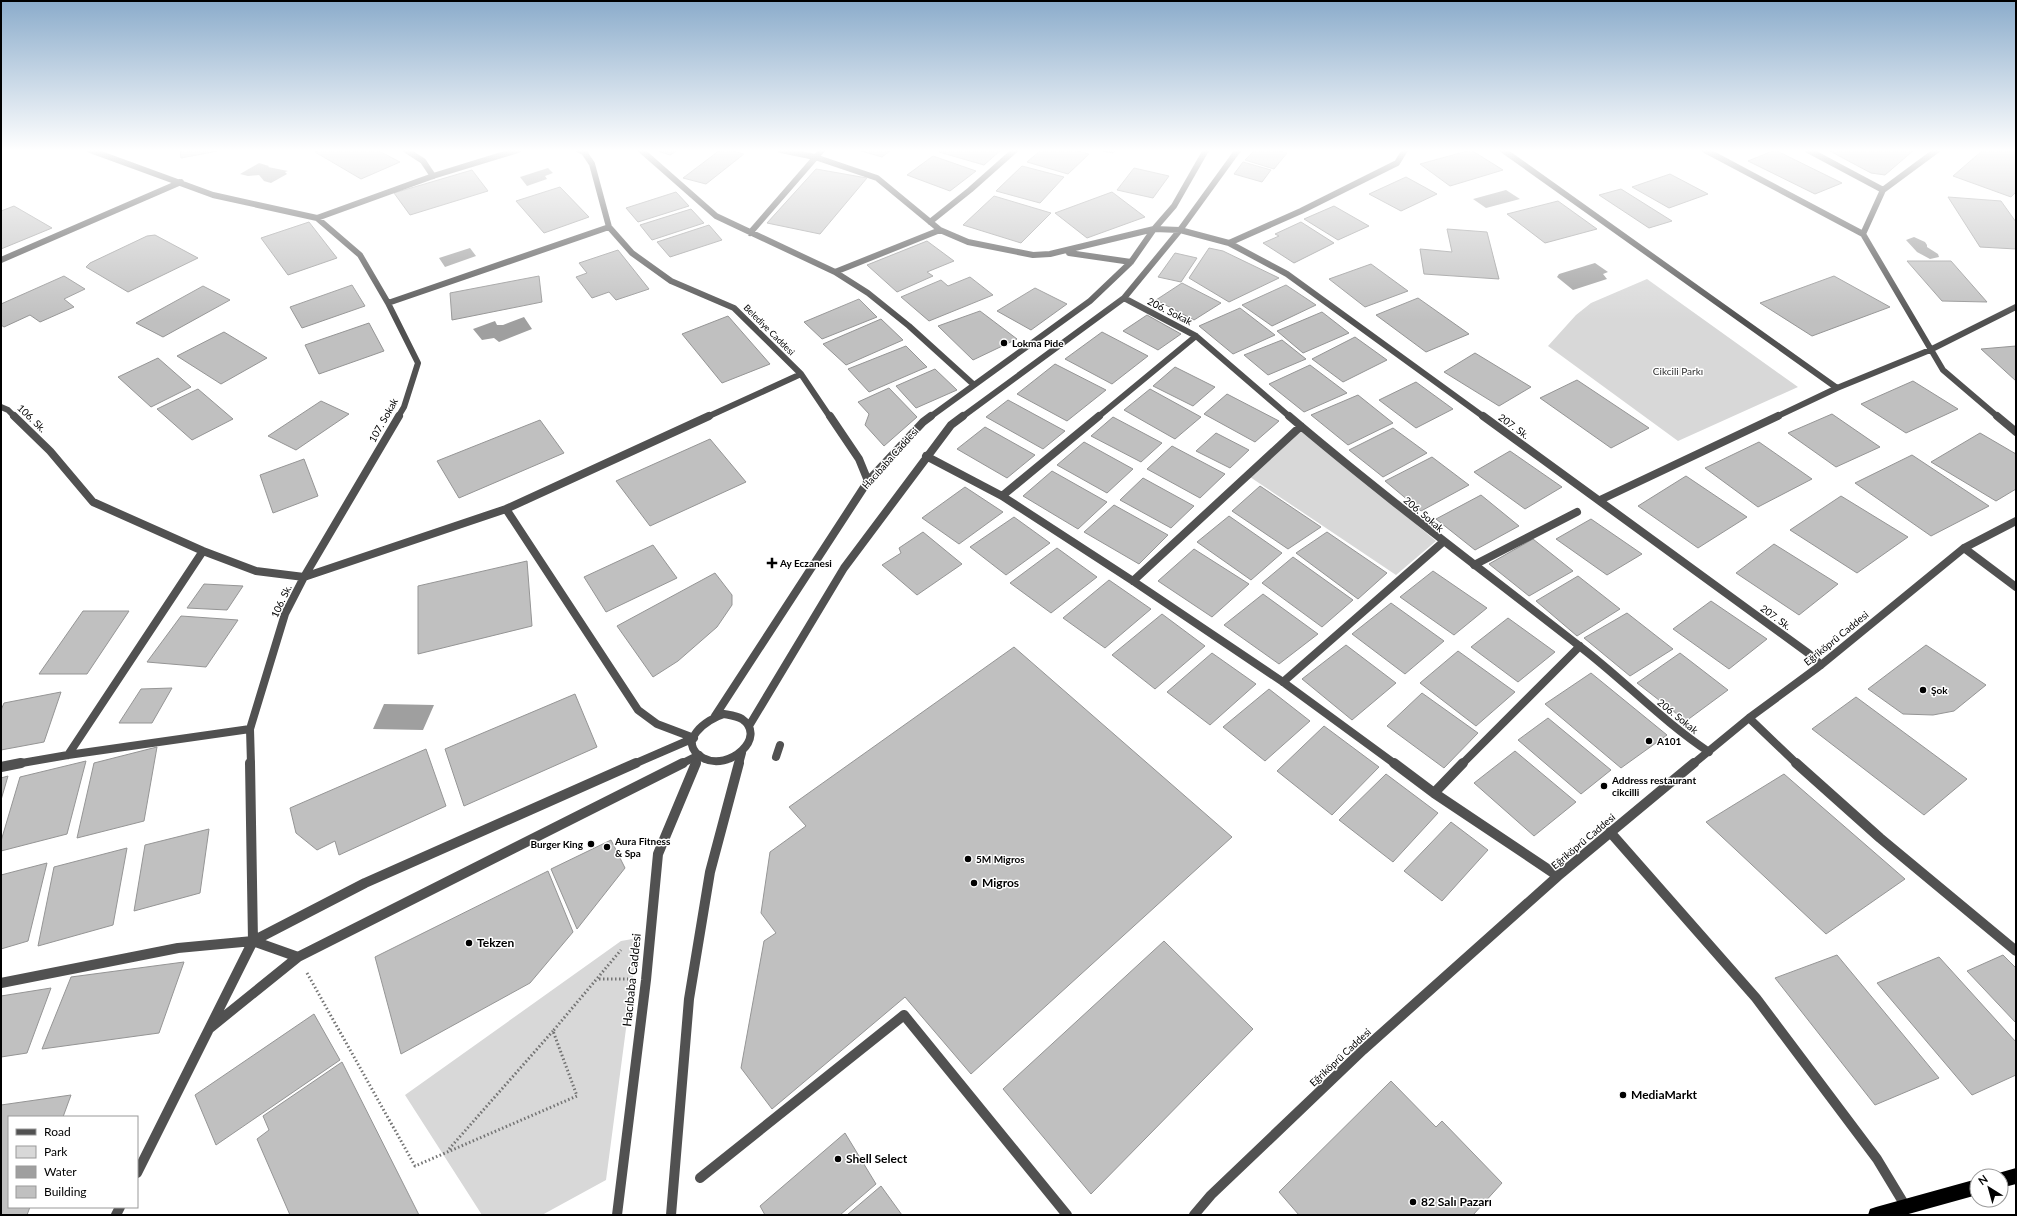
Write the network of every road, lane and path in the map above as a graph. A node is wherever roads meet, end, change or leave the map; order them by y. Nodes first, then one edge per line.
1 (124, 207) edge
2 (266, 207) edge
3 (348, 207) edge
4 (604, 207) edge
5 (705, 207) edge
6 (772, 207) edge
7 (911, 207) edge
8 (949, 207) edge
9 (1173, 207) edge
10 (1197, 207) edge
11 (1310, 207) edge
12 (1583, 207) edge
13 (1813, 207) edge
14 (1875, 207) edge
15 (317, 218) junction
16 (930, 222) junction
17 (609, 227) junction
18 (940, 230) junction
19 (1154, 230) junction
20 (1180, 230) junction
21 (750, 233) junction
22 (1863, 234) junction
23 (1229, 243) junction
24 (1065, 252) junction
25 (1, 260) edge
26 (1132, 262) junction
27 (835, 272) junction
28 (1124, 298) junction
29 (388, 303) junction
30 (2016, 307) edge
31 (1196, 336) junction
32 (1930, 350) junction
33 (801, 374) junction
34 (973, 384) junction
35 (1837, 388) junction
36 (1, 406) edge
37 (1302, 426) junction
38 (2016, 432) edge
39 (926, 456) junction
40 (868, 481) junction
41 (1002, 496) junction
42 (1600, 500) junction
43 (506, 509) junction
44 (1577, 512) dead end
45 (2016, 521) edge
46 (1443, 542) junction
47 (1964, 548) junction
48 (203, 551) junction
49 (1474, 566) junction
50 (304, 577) junction
51 (1133, 581) junction
52 (2016, 587) edge
53 (1580, 646) junction
54 (1821, 665) junction
55 (1283, 682) junction
56 (714, 716) junction
57 (1749, 718) junction
58 (749, 726) junction
59 (250, 729) junction
60 (694, 738) junction
61 (780, 745) dead end
62 (1709, 752) junction
63 (742, 753) junction
64 (68, 755) junction
65 (699, 755) junction
66 (776, 757) dead end
67 (1, 767) edge
68 (1434, 794) junction
69 (1610, 832) junction
70 (1558, 876) junction
71 (253, 941) junction
72 (621, 950) dead end
73 (2016, 950) edge
74 (298, 957) junction
75 (598, 979) junction
76 (646, 980) junction
77 (1, 983) edge
78 (208, 1030) junction
79 (553, 1031) junction
80 (447, 1151) junction
81 (138, 1171) edge
82 (700, 1178) dead end
83 (1969, 1189) edge
84 (1906, 1207) junction
85 (617, 1215) edge
86 (671, 1215) edge
87 (1067, 1215) edge
88 (1194, 1215) edge
89 (1876, 1215) edge

1 - 25 street
2 - 15 street, 107. Sokak
3 - 15 street
4 - 17 street, Belediye Caddesi
5 - 21 street
6 - 21 street
7 - 16 street
8 - 16 street
9 - 19 street, Hacıbaba Caddesi
10 - 20 street
11 - 23 street
12 - 35 street
13 - 22 street
14 - 22 street
15 - 29 street, 107. Sokak
16 - 18 street
17 - 29 street
17 - 33 street, Belediye Caddesi
18 - 24 street
18 - 27 street
19 - 20 street, 207. Sk.
19 - 24 street, 207. Sk.
19 - 26 street, Hacıbaba Caddesi
20 - 23 street, 207. Sk.
20 - 28 street
21 - 27 street
22 - 32 street
23 - 42 street, 207. Sk.
24 - 26 street
26 - 34 street, Hacıbaba Caddesi
27 - 34 street
28 - 31 street, 206. Sokak
28 - 39 street
29 - 50 street, 107. Sokak
30 - 32 street
31 - 37 street, 206. Sokak
31 - 41 street
32 - 35 street
32 - 38 street
33 - 40 street, Belediye Caddesi
33 - 43 street
34 - 40 street, Hacıbaba Caddesi
35 - 42 street
36 - 48 street, 106. Sk.
37 - 46 street, 206. Sokak
37 - 51 street
39 - 41 street
39 - 58 street
40 - 56 street, Hacıbaba Caddesi
41 - 51 street
42 - 54 street, 207. Sk.
43 - 50 street
43 - 60 street
44 - 49 street
45 - 47 street, Eğriköprü Caddesi
46 - 49 street, 206. Sokak
46 - 55 street
47 - 52 street
47 - 54 street, Eğriköprü Caddesi
48 - 50 street, 106. Sk.
48 - 64 street
49 - 53 street, 206. Sokak
50 - 59 street, 106. Sk.
51 - 55 street
53 - 62 street, 206. Sokak
53 - 68 street
54 - 57 street, Eğriköprü Caddesi
55 - 68 street
56 - 58 street
56 - 60 street
57 - 62 street, Eğriköprü Caddesi
57 - 73 street
58 - 63 street
59 - 64 street
59 - 71 street, 106. Sk.
60 - 65 street
60 - 71 street
61 - 66 street
62 - 69 street, Eğriköprü Caddesi
63 - 65 street
63 - 86 street
64 - 67 street
65 - 74 street
65 - 76 street, Hacıbaba Caddesi
68 - 70 street
69 - 70 street, Eğriköprü Caddesi
69 - 84 street
70 - 88 street, Eğriköprü Caddesi
71 - 74 street
71 - 77 street
71 - 78 street
72 - 75 path
74 - 78 street
74 - 80 path
75 - 76 path
75 - 79 path
76 - 85 street, Hacıbaba Caddesi
78 - 81 street
79 - 80 path
79 - 80 path
82 - 87 street
83 - 84 highway
84 - 89 highway

